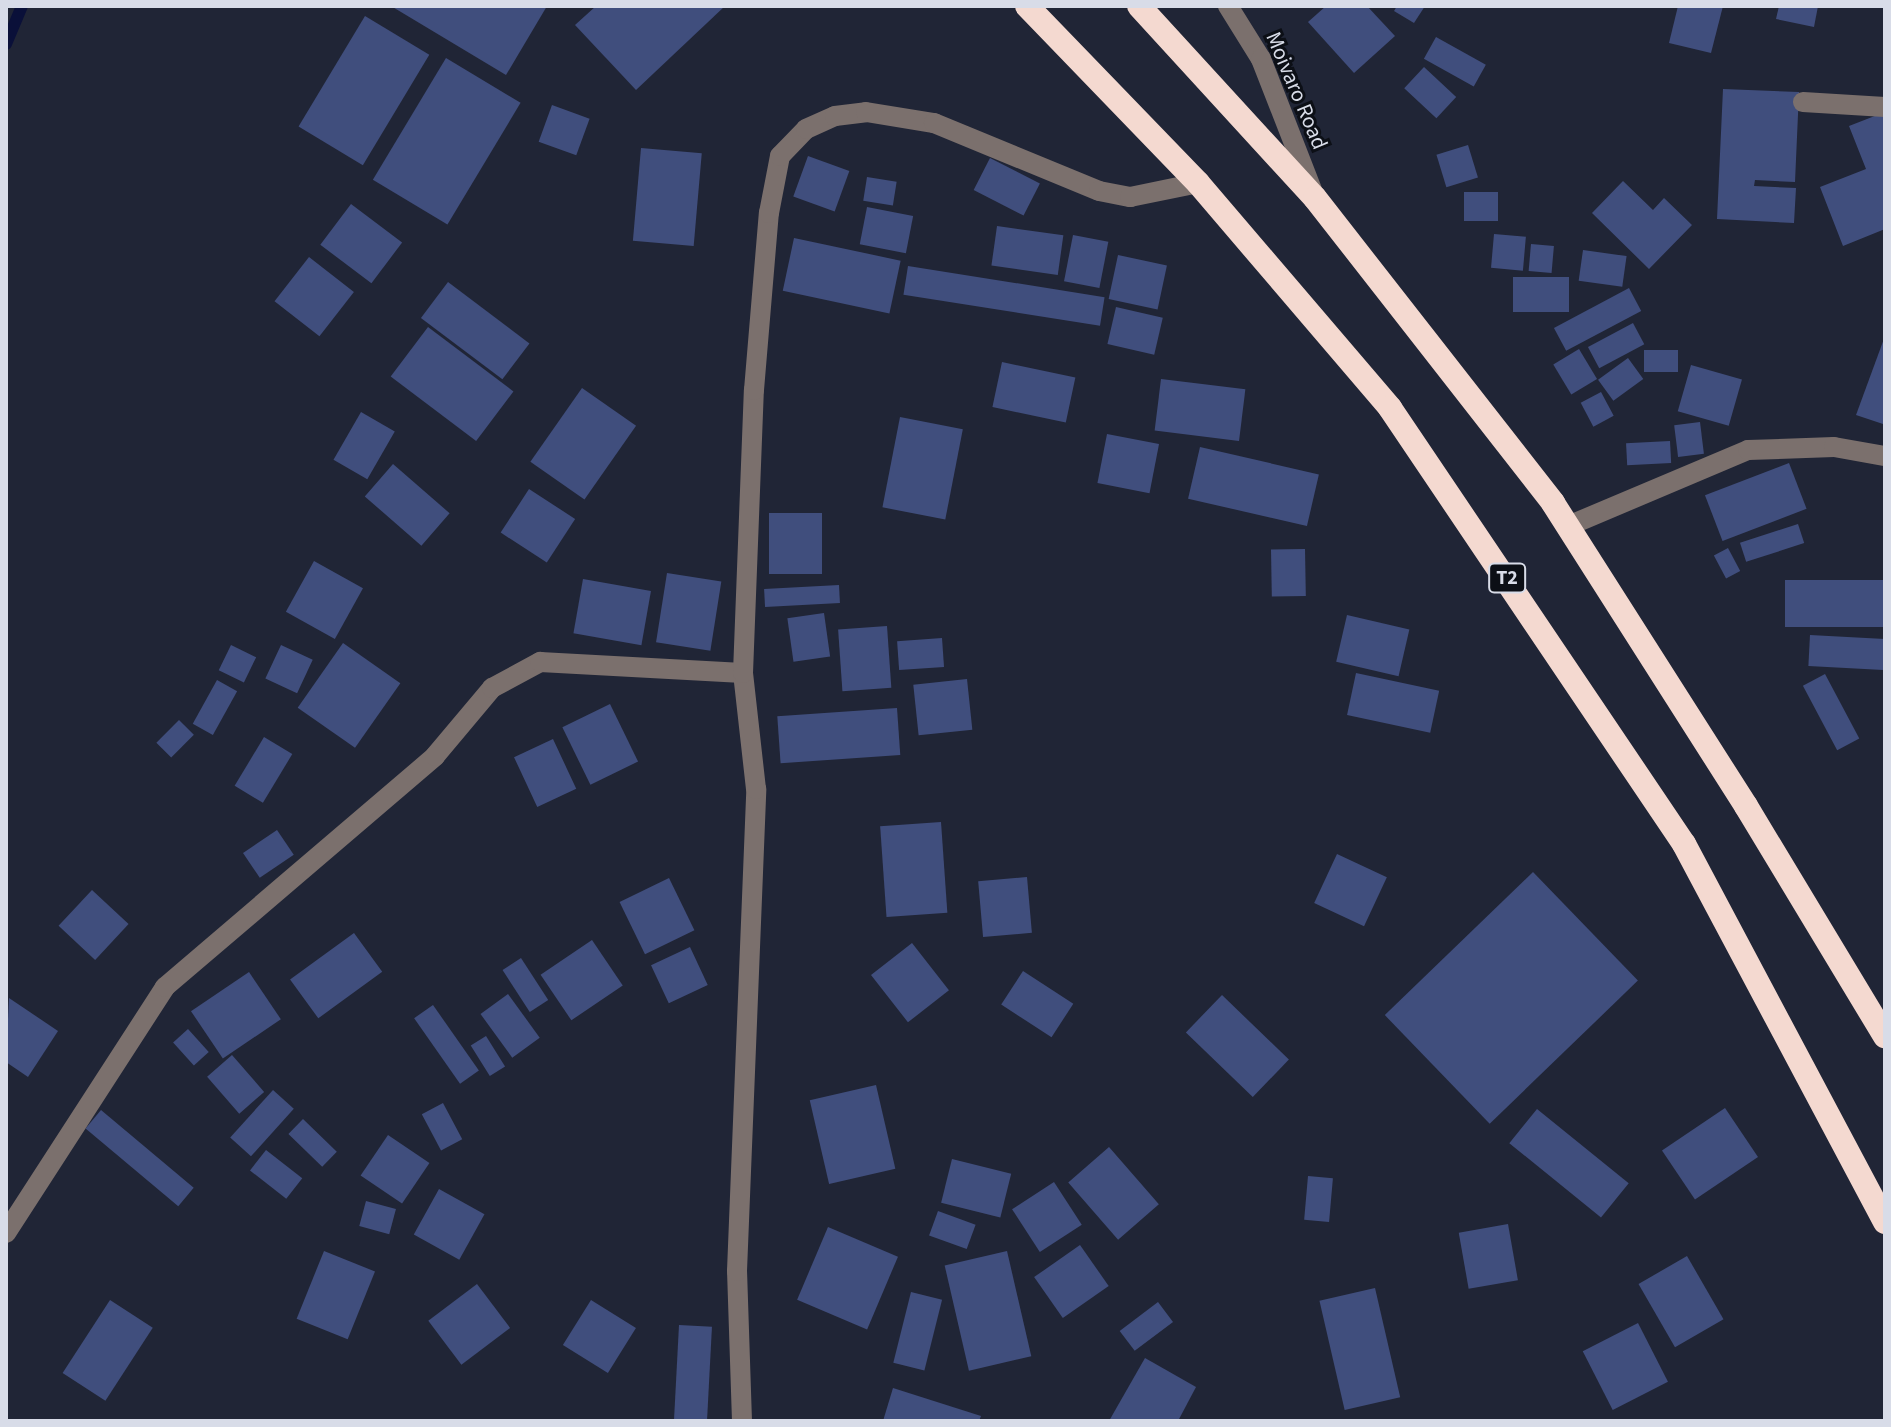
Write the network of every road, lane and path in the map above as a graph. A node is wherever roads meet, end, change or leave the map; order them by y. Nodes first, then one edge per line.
1 (1027, 6) edge
2 (1139, 6) edge
3 (1228, 6) edge
4 (1803, 102) dead end
5 (1885, 107) edge
6 (1198, 183) junction
7 (1315, 198) junction
8 (1885, 456) edge
9 (1568, 526) junction
10 (743, 673) junction
11 (1885, 1036) edge
12 (1885, 1222) edge
13 (6, 1233) edge
14 (742, 1421) edge

1 - 6 highway, T2
2 - 7 highway
3 - 7 street, Moivaro Road
4 - 5 street
6 - 10 street
6 - 12 highway, T2
7 - 9 highway
8 - 9 street
9 - 11 highway
10 - 13 street
10 - 14 street

